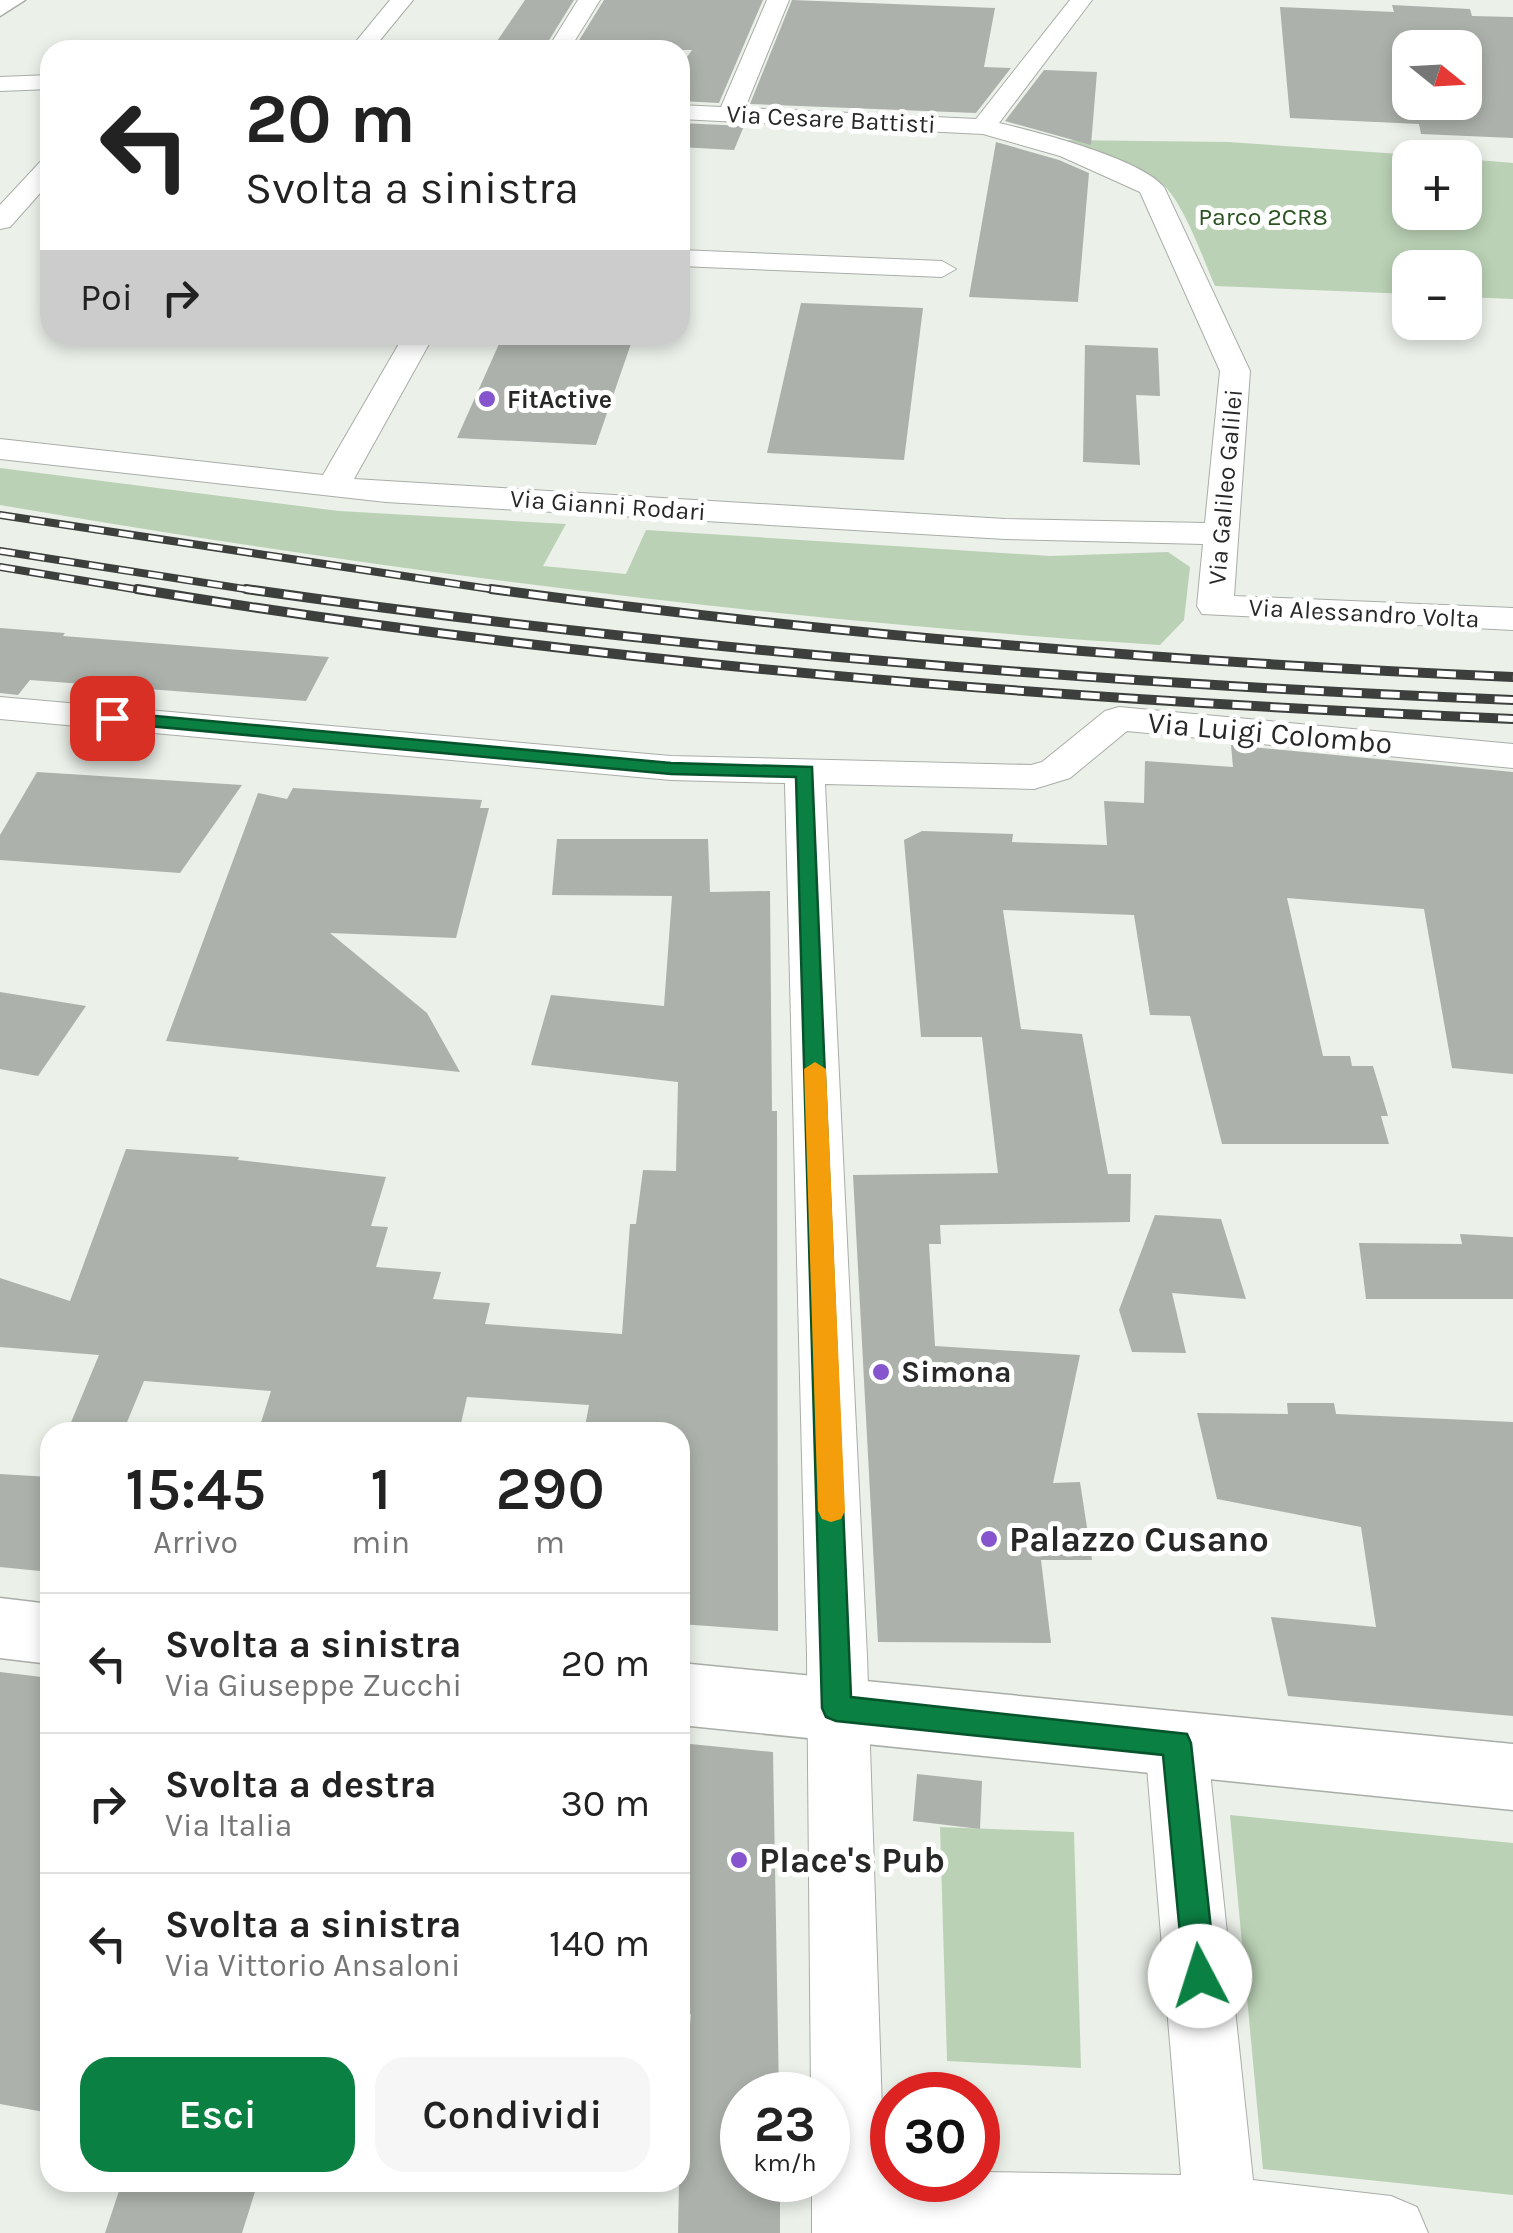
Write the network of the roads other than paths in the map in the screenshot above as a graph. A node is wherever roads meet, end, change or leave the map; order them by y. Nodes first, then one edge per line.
1 (12, 0) edge
2 (402, 0) edge
3 (589, 0) edge
4 (778, 0) edge
5 (1081, 0) edge
6 (0, 8) edge
7 (368, 40) edge
8 (564, 40) edge
9 (40, 82) edge
10 (0, 84) edge
11 (690, 112) edge
12 (730, 114) junction
13 (983, 127) junction
14 (40, 177) edge
15 (0, 220) edge
16 (690, 258) edge
17 (942, 269) dead end
18 (413, 345) edge
19 (0, 449) edge
20 (333, 487) junction
21 (1218, 534) junction
22 (1215, 606) joint
23 (1513, 620) edge
24 (0, 708) edge
25 (1513, 756) edge
26 (805, 772) junction
27 (0, 1628) edge
28 (40, 1633) edge
29 (690, 1695) edge
30 (836, 1708) junction
31 (1176, 1743) junction
32 (1513, 1777) edge
33 (1220, 2212) junction
34 (848, 2220) edge
35 (1390, 2233) edge

1 - 6 street
2 - 7 street
3 - 8 street
4 - 12 street
5 - 13 street
9 - 10 street
11 - 12 street, Via Cesare Battisti
12 - 13 street, Via Cesare Battisti
13 - 21 street, Via Galileo Galilei
14 - 15 street
16 - 17 street
18 - 20 street
19 - 20 street, Via Gianni Rodari
20 - 21 street, Via Gianni Rodari
21 - 22 street, Via Galileo Galilei
22 - 23 street, Via Alessandro Volta
24 - 26 street, Via Luigi Colombo
25 - 26 street, Via Luigi Colombo
26 - 30 street
27 - 28 street
29 - 30 street
30 - 31 street
30 - 34 street
31 - 32 street
31 - 33 street
33 - 34 street
33 - 35 street

